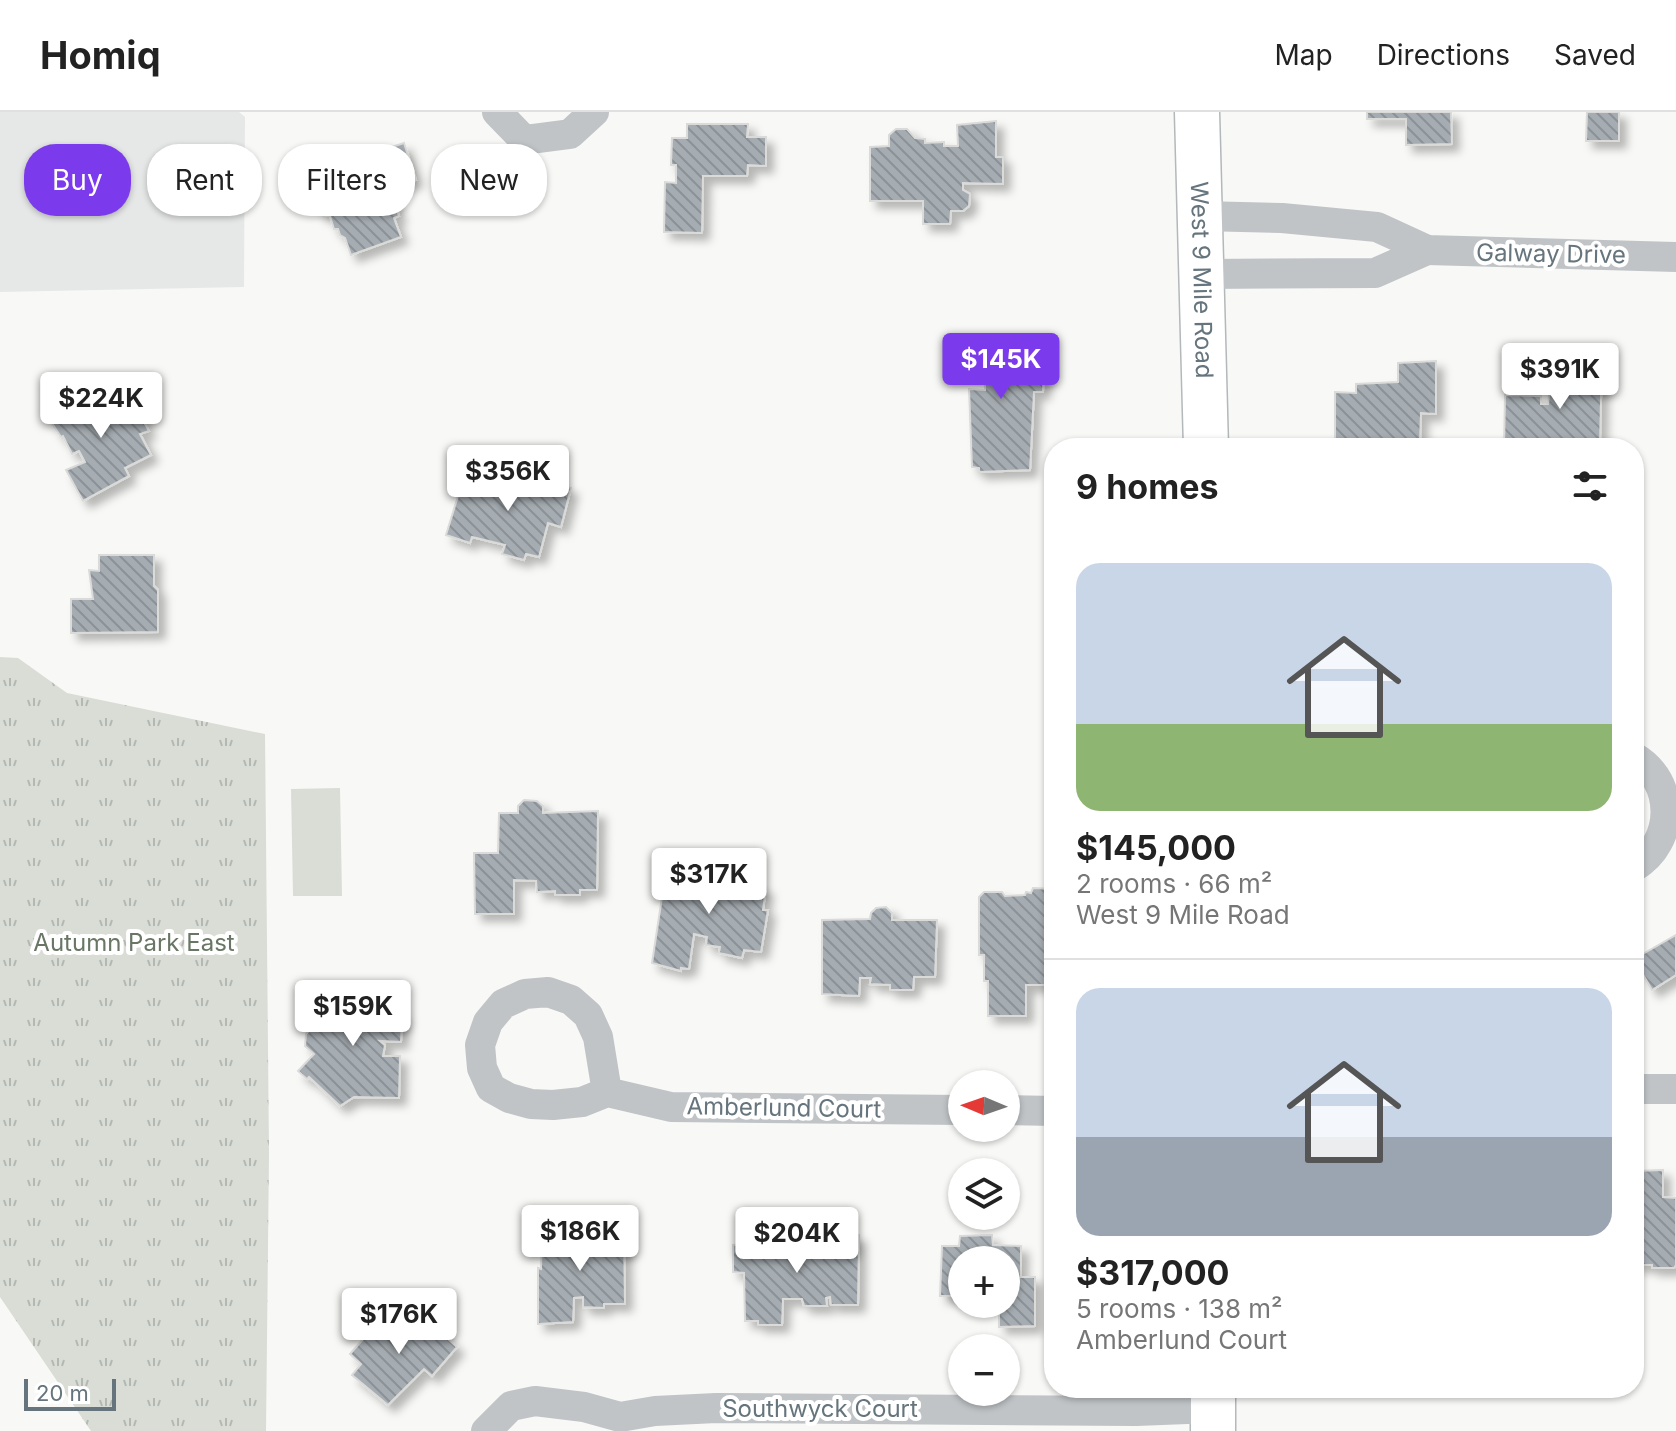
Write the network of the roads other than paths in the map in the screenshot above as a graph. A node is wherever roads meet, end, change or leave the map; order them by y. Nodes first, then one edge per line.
1 (497, 112) edge
2 (594, 112) edge
3 (1197, 112) edge
4 (1201, 216) junction
5 (1427, 250) junction
6 (1676, 257) edge
7 (1202, 274) junction
8 (1206, 438) edge
9 (1644, 761) edge
10 (1644, 862) edge
11 (1644, 1089) edge
12 (1676, 1089) edge
13 (607, 1092) junction
14 (948, 1110) edge
15 (1020, 1110) edge
16 (1044, 1111) edge
17 (1213, 1409) edge
18 (616, 1424) edge
19 (486, 1431) edge

1 - 2 street
3 - 4 street, West 9 Mile Road
4 - 5 street, Galway Drive
4 - 7 street, West 9 Mile Road
5 - 6 street, Galway Drive
5 - 7 street, Galway Drive
7 - 8 street, West 9 Mile Road
9 - 10 street
11 - 12 street
13 - 13 street, Amberlund Court
13 - 14 street, Amberlund Court
15 - 16 street
17 - 18 street, Southwyck Court
18 - 19 street, Southwyck Court

